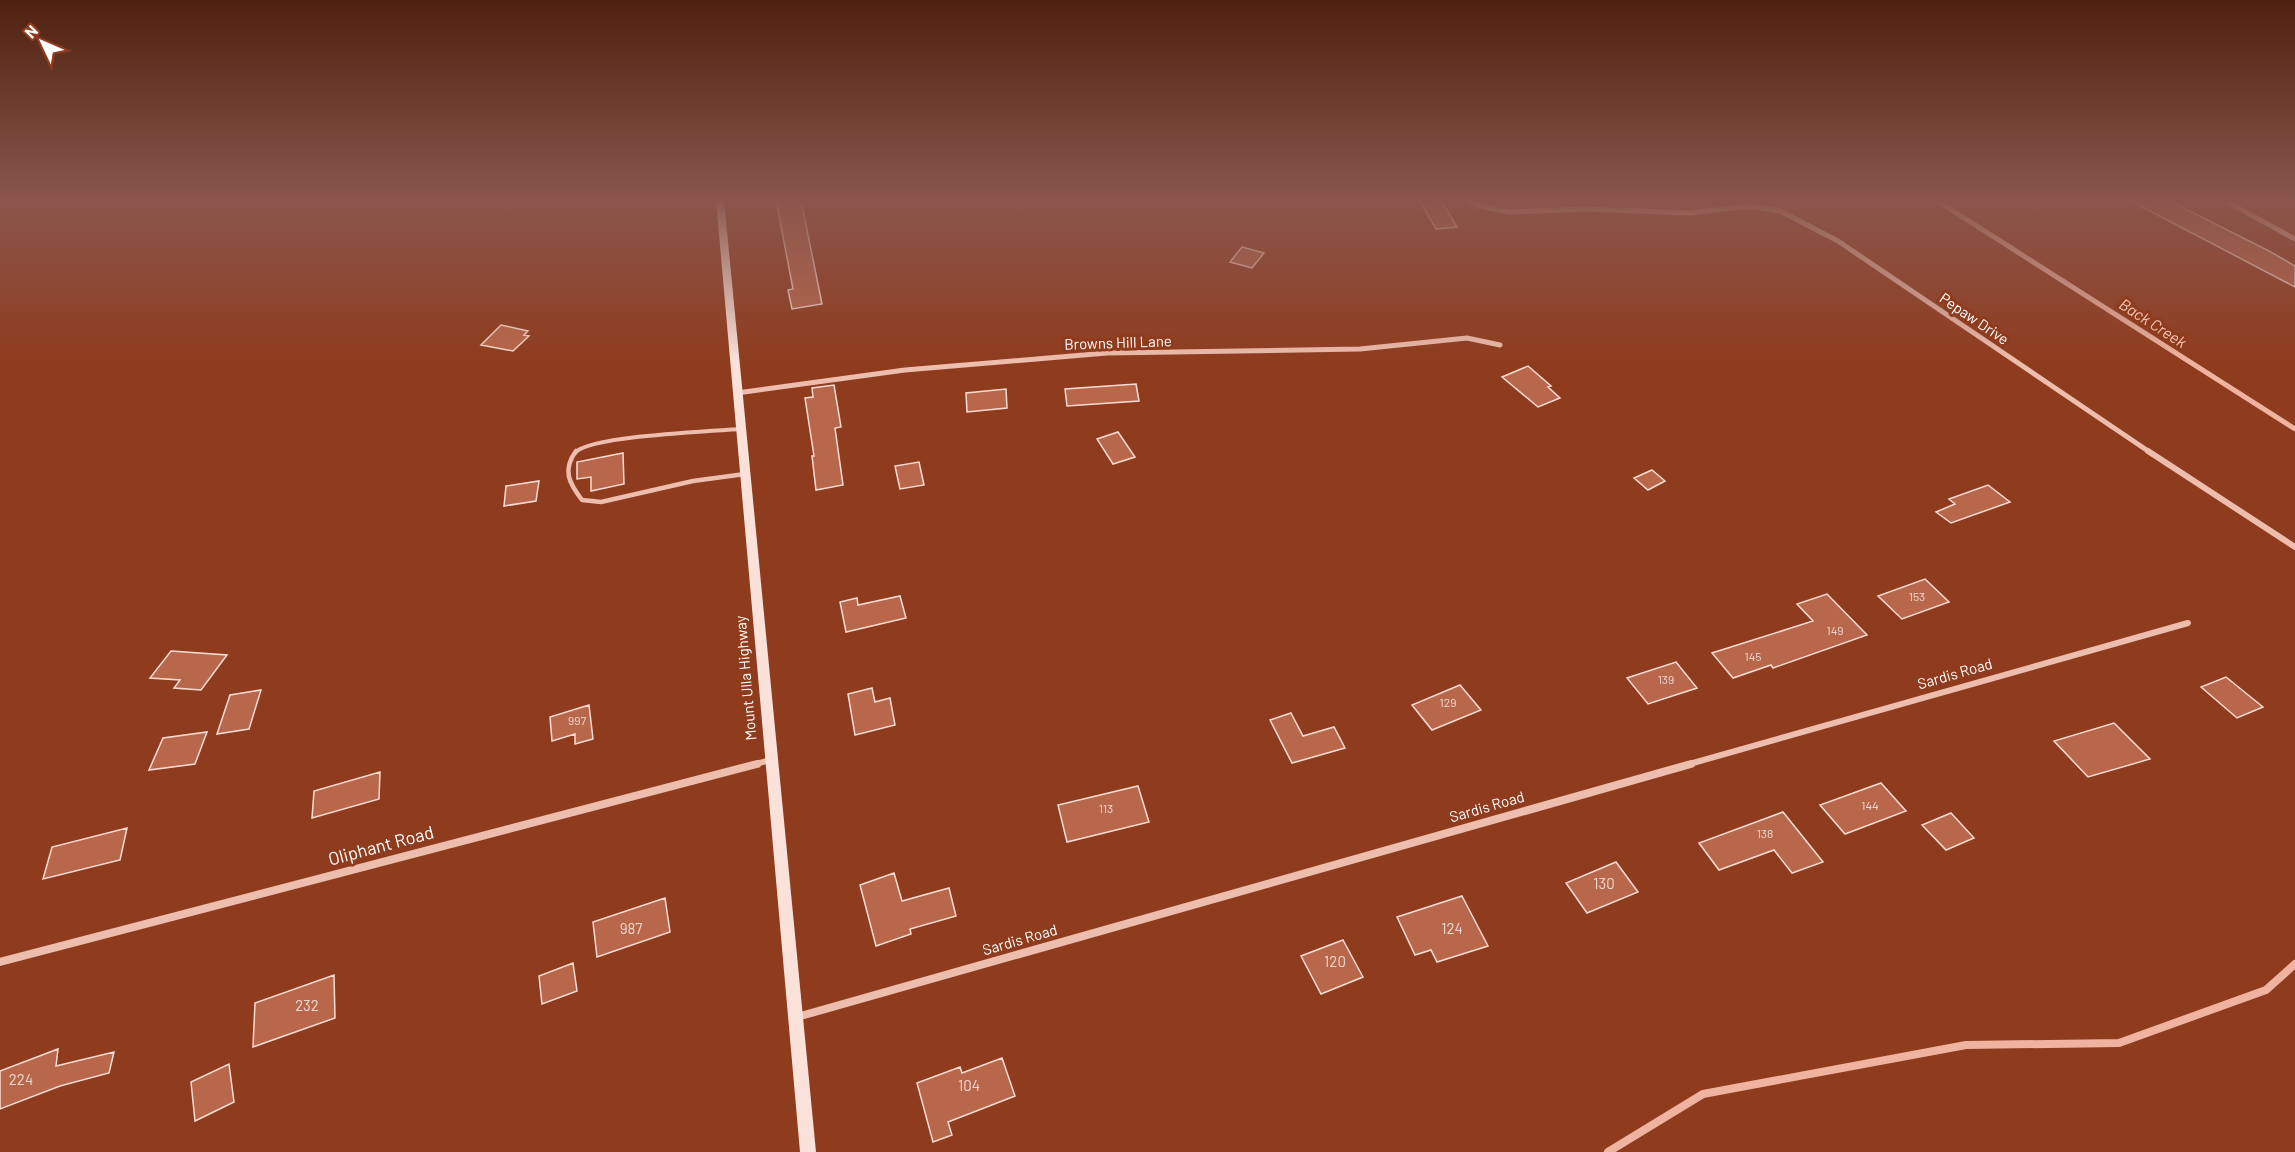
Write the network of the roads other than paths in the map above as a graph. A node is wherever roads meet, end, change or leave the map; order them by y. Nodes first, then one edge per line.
1 (725, 254) edge
2 (1855, 254) edge
3 (1500, 345) dead end
4 (737, 393) junction
5 (741, 429) junction
6 (745, 474) junction
7 (2295, 546) edge
8 (2188, 623) dead end
9 (771, 760) junction
10 (0, 962) edge
11 (795, 1018) junction
12 (808, 1152) edge

1 - 4 main road, Mount Ulla Highway
2 - 7 street, Pepaw Drive
3 - 4 street, Browns Hill Lane
4 - 5 main road, Mount Ulla Highway
5 - 6 main road, Mount Ulla Highway
5 - 6 lane
6 - 9 main road, Mount Ulla Highway
8 - 11 street, Sardis Road
9 - 10 street, Oliphant Road
9 - 11 main road, Mount Ulla Highway
11 - 12 main road, Mount Ulla Highway

